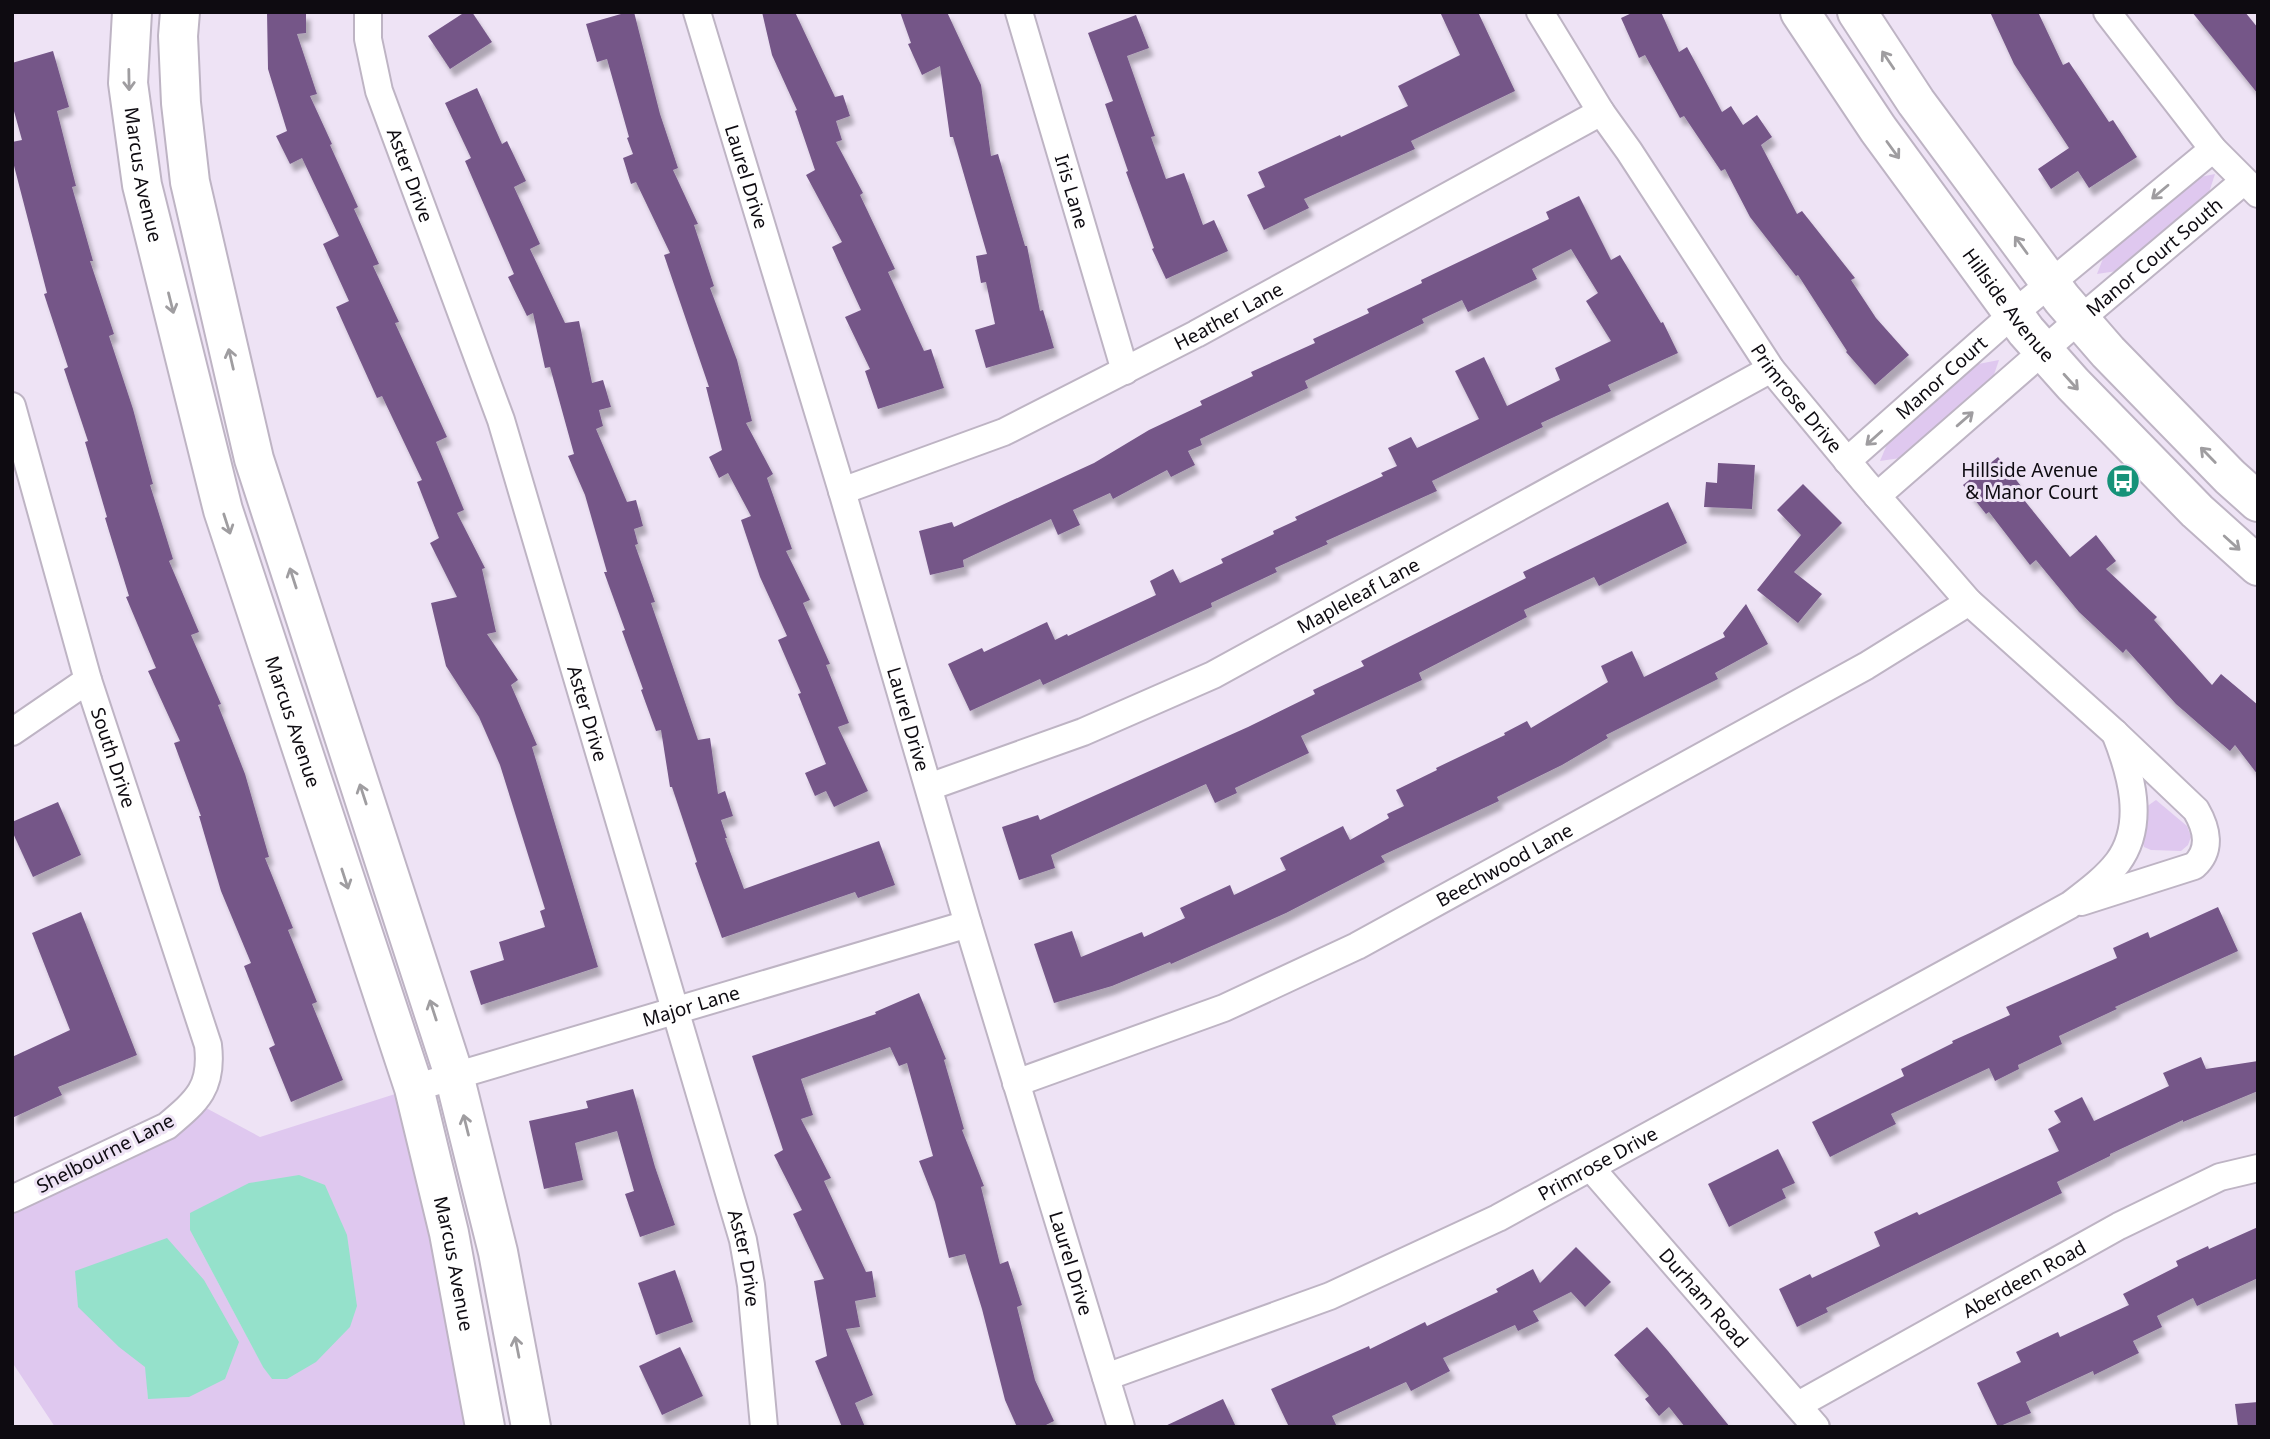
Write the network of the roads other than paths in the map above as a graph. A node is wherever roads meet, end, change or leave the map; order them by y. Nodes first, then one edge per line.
1 (132, 12) edge
2 (180, 12) edge
3 (368, 12) edge
4 (697, 12) edge
5 (1019, 12) edge
6 (1540, 12) edge
7 (1800, 12) edge
8 (1857, 12) edge
9 (2107, 12) edge
10 (1601, 112) junction
11 (2213, 149) junction
12 (2251, 187) edge
13 (2033, 298) junction
14 (2063, 334) junction
15 (1770, 369) junction
16 (1125, 371) junction
17 (12, 406) edge
18 (1847, 461) junction
19 (842, 491) junction
20 (1877, 496) junction
21 (2258, 502) edge
22 (2258, 566) edge
23 (1969, 602) junction
24 (88, 680) junction
25 (12, 732) edge
26 (2115, 733) junction
27 (929, 787) junction
28 (2070, 905) junction
29 (968, 925) junction
30 (676, 1011) junction
31 (454, 1075) junction
32 (1016, 1083) junction
33 (415, 1088) junction
34 (193, 1101) joint
35 (1591, 1168) junction
36 (2258, 1168) edge
37 (12, 1199) edge
38 (1106, 1377) junction
39 (1798, 1405) junction
40 (485, 1427) edge
41 (531, 1427) edge
42 (764, 1427) edge
43 (1121, 1427) edge
44 (1816, 1427) edge

1 -> 33 main road, Marcus Avenue
31 -> 2 main road
3 - 30 street, Aster Drive
4 - 19 street, Laurel Drive
5 - 16 street, Iris Lane
6 - 10 street, Primrose Drive
7 -> 13 main road, Hillside Avenue
13 -> 8 main road, Hillside Avenue
9 - 11 street
10 - 15 street, Primrose Drive
10 - 16 street, Heather Lane
11 - 12 street
11 -> 13 street
12 - 14 street, Manor Court South
13 - 14 main road, Hillside Avenue
13 -> 18 street, Manor Court
20 -> 14 street
21 -> 14 main road, Hillside Avenue
14 -> 22 main road, Hillside Avenue
15 - 18 street, Primrose Drive
15 - 27 street, Mapleleaf Lane
16 - 19 street, Heather Lane
17 - 24 street, South Drive
18 - 20 street, Primrose Drive
19 - 27 street, Laurel Drive
20 - 23 street, Primrose Drive
23 - 26 street, Primrose Drive
23 - 32 street, Beechwood Lane
24 - 25 street
24 - 34 street, South Drive
26 - 28 street, Primrose Drive
26 - 28 street, Primrose Drive
27 - 29 street, Laurel Drive
28 - 35 street, Primrose Drive
29 - 30 street, Major Lane
29 - 32 street, Laurel Drive
30 - 31 street, Major Lane
30 - 42 street, Aster Drive
31 - 33 street, Major Lane
41 -> 31 main road
32 - 38 street, Laurel Drive
33 - 40 main road, Marcus Avenue
34 - 37 street, Shelbourne Lane
35 - 38 street, Primrose Drive
35 - 39 street, Durham Road
36 - 39 street, Aberdeen Road
38 - 43 street, Laurel Drive
39 - 44 street, Durham Road

